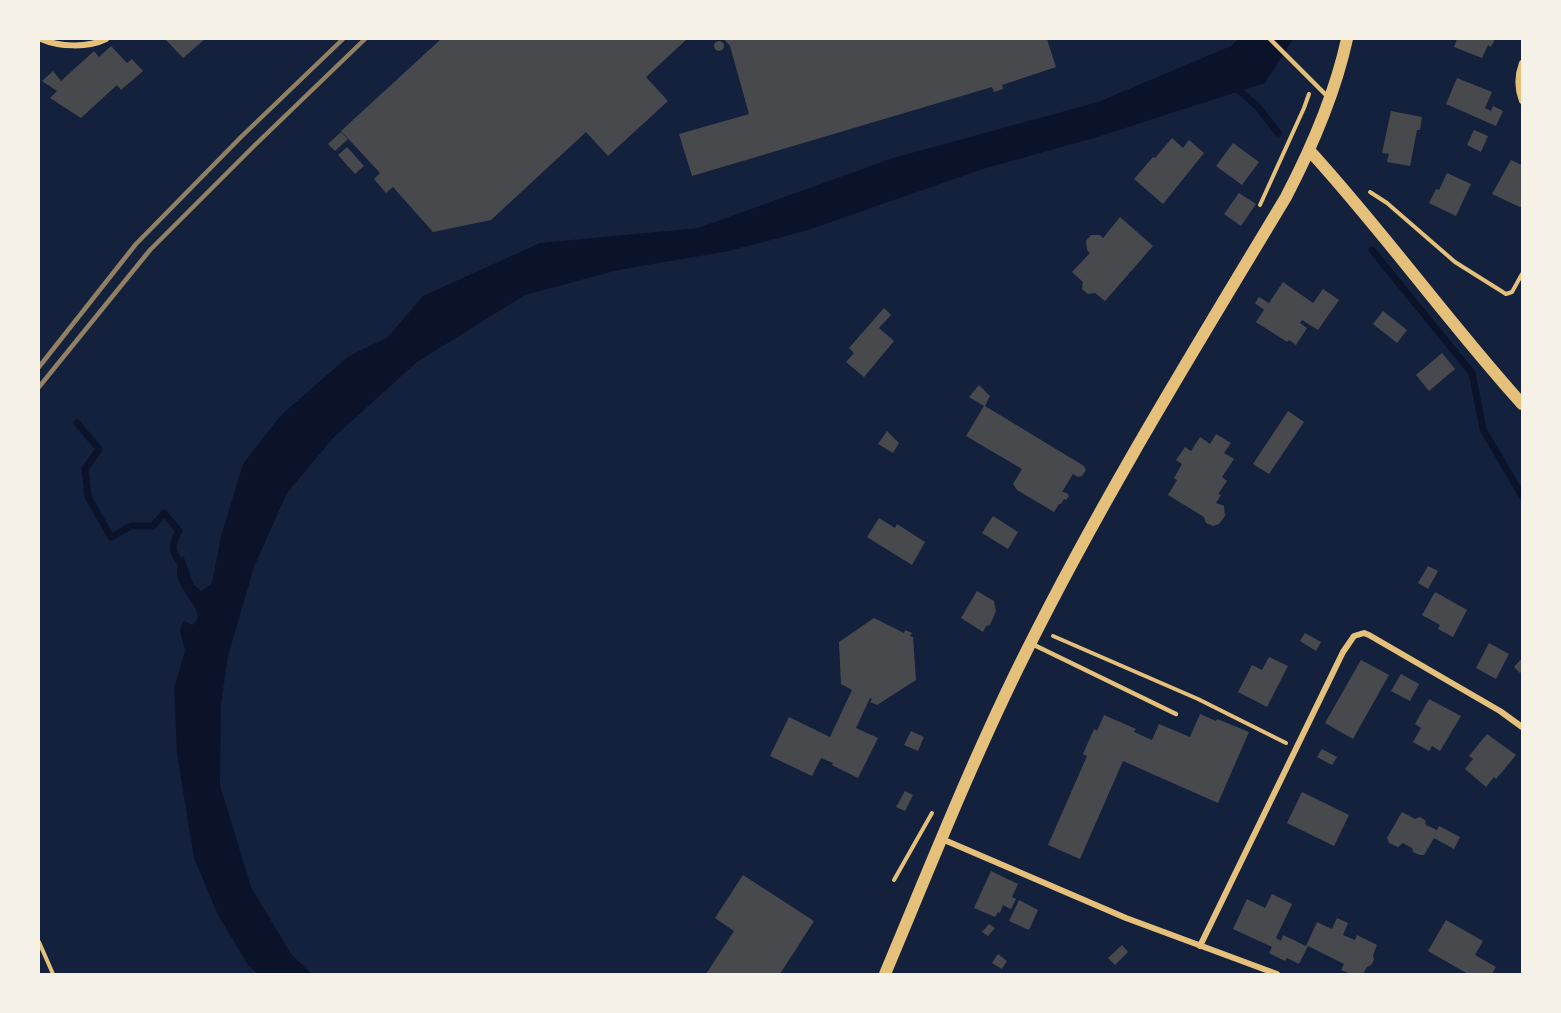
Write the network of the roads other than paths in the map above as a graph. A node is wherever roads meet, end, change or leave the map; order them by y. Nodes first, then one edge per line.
1 (41, 39) edge
2 (106, 39) edge
3 (1270, 39) edge
4 (1347, 39) edge
5 (1522, 63) edge
6 (1329, 98) junction
7 (1522, 101) edge
8 (1309, 150) junction
9 (1522, 404) edge
10 (1030, 643) junction
11 (1176, 714) dead end
12 (1522, 727) edge
13 (942, 839) junction
14 (1200, 946) junction
15 (885, 974) edge
16 (1277, 974) edge

1 - 2 street
3 - 6 lane
4 - 6 main road
5 - 7 street
6 - 8 main road
8 - 9 main road
8 - 10 main road
10 - 11 lane
10 - 13 main road
12 - 14 street
13 - 14 street
13 - 15 main road
14 - 16 street

